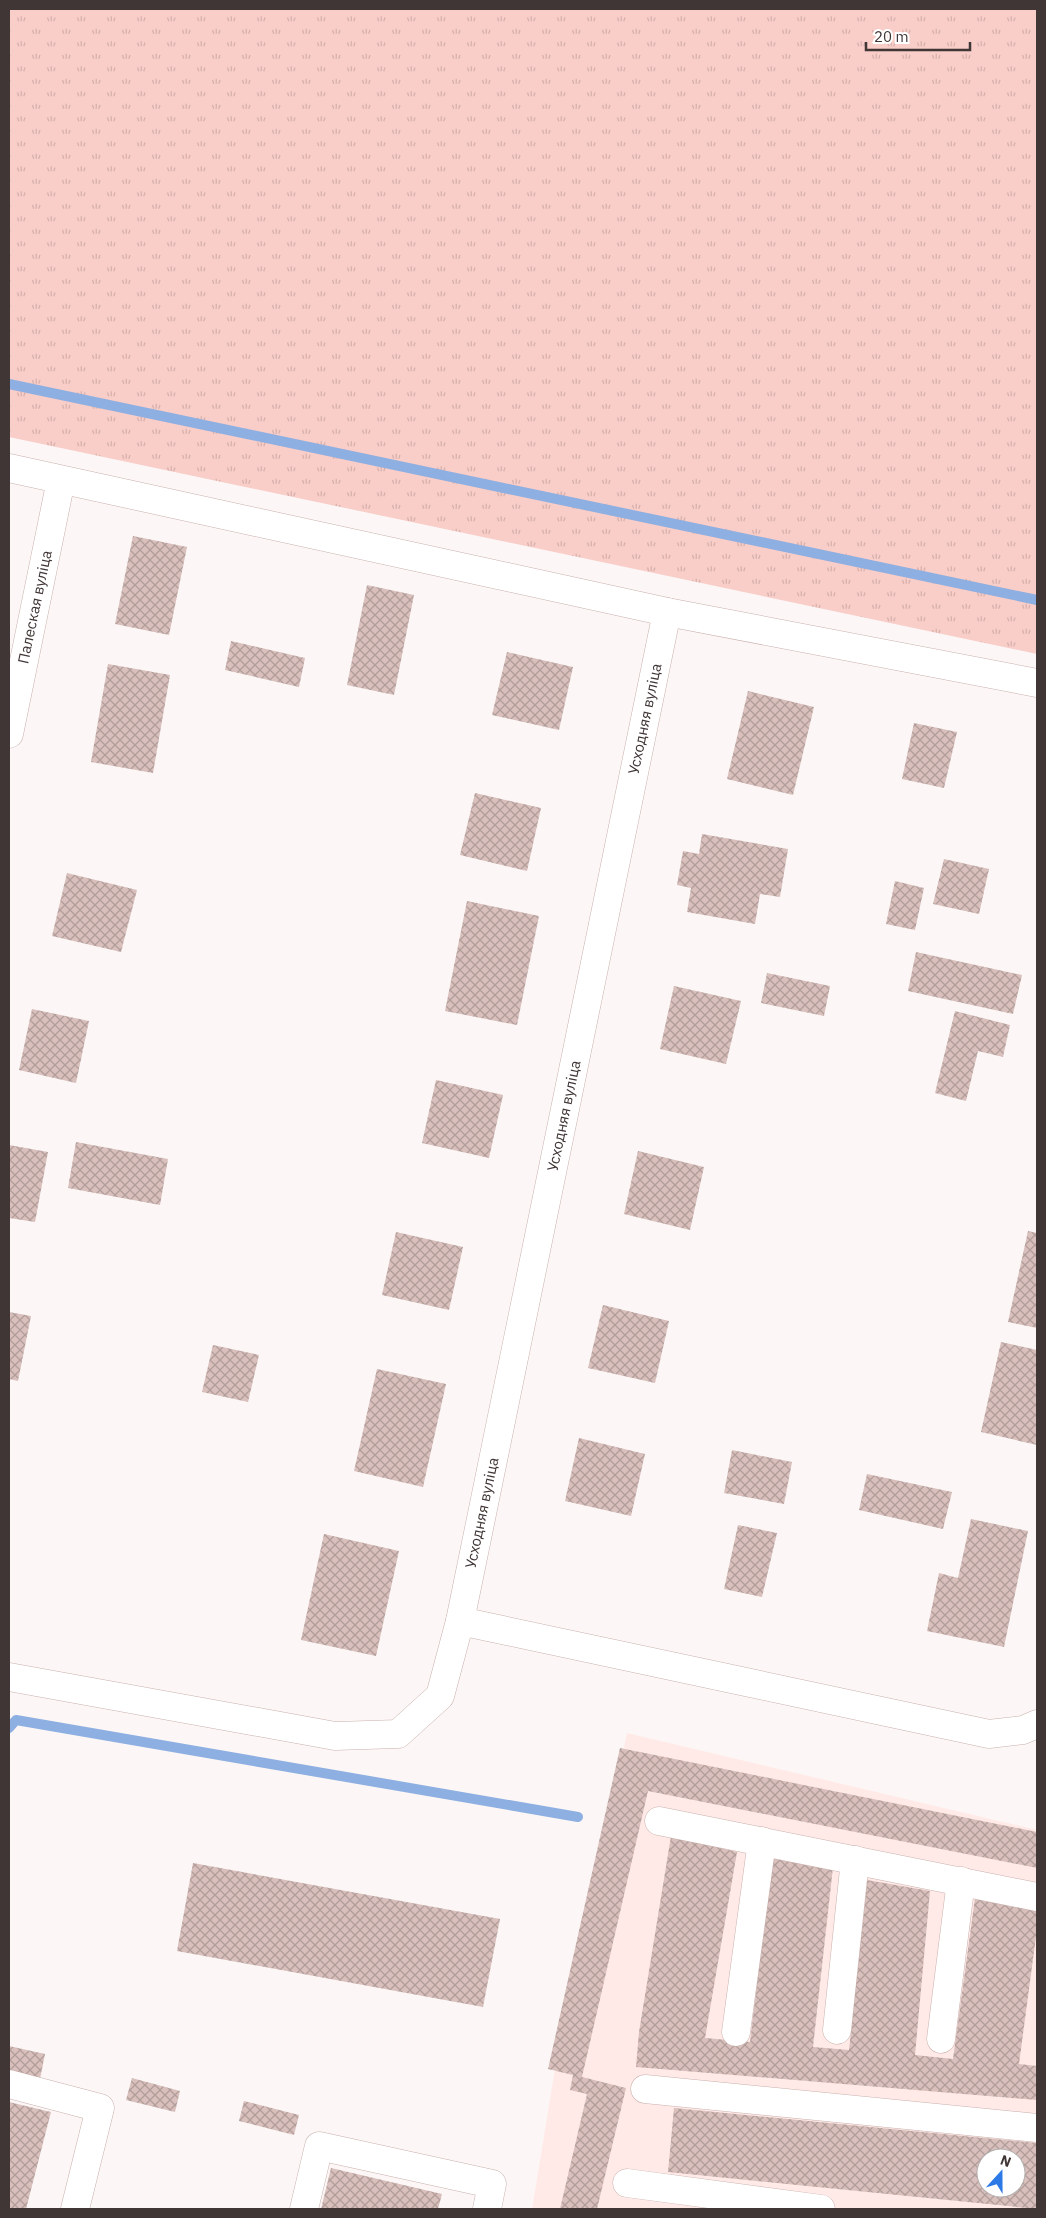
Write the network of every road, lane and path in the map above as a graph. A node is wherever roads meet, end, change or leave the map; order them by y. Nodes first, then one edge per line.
1 (9, 468) edge
2 (62, 480) junction
3 (667, 612) junction
4 (1037, 683) edge
5 (9, 734) edge
6 (460, 1621) junction
7 (9, 1677) edge
8 (1037, 1724) edge
9 (659, 1821) dead end
10 (762, 1841) junction
11 (855, 1860) junction
12 (961, 1881) junction
13 (1037, 1897) edge
14 (837, 2030) dead end
15 (736, 2032) dead end
16 (941, 2039) dead end
17 (9, 2084) edge
18 (645, 2089) dead end
19 (1037, 2128) edge
20 (627, 2183) dead end
21 (75, 2209) edge
22 (304, 2209) edge
23 (487, 2209) edge
24 (821, 2209) edge

1 - 2 street
2 - 3 street
2 - 5 street, Палеская вуліца
3 - 4 street
3 - 6 street, Усходняя вуліца
6 - 7 street, Усходняя вуліца
6 - 8 street
9 - 10 street
10 - 11 street
10 - 15 street
11 - 12 street
11 - 14 street
12 - 13 street
12 - 16 street
17 - 21 street
18 - 19 street
20 - 24 street
22 - 23 street

